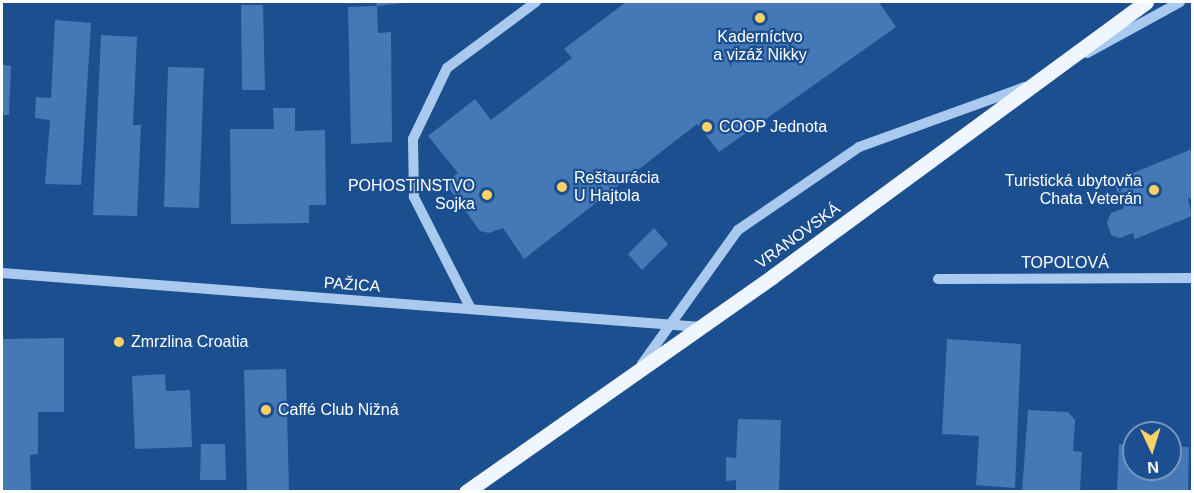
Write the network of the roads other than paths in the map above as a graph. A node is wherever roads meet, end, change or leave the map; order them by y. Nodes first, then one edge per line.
1 (536, 2) edge
2 (1146, 2) edge
3 (1180, 2) edge
4 (1057, 69) junction
5 (1042, 80) junction
6 (2, 273) edge
7 (1192, 278) edge
8 (938, 279) dead end
9 (471, 309) junction
10 (670, 325) junction
11 (701, 327) junction
12 (636, 372) junction
13 (466, 492) edge

1 - 9 street
2 - 4 main road, VRANOVSKÁ
3 - 4 street
4 - 5 main road, VRANOVSKÁ
5 - 10 street
5 - 11 main road, VRANOVSKÁ
6 - 9 street, PAŽICA
7 - 8 street, TOPOĽOVÁ
9 - 10 street, PAŽICA
10 - 11 street, PAŽICA
10 - 12 street
11 - 12 main road, VRANOVSKÁ
12 - 13 main road, VRANOVSKÁ

